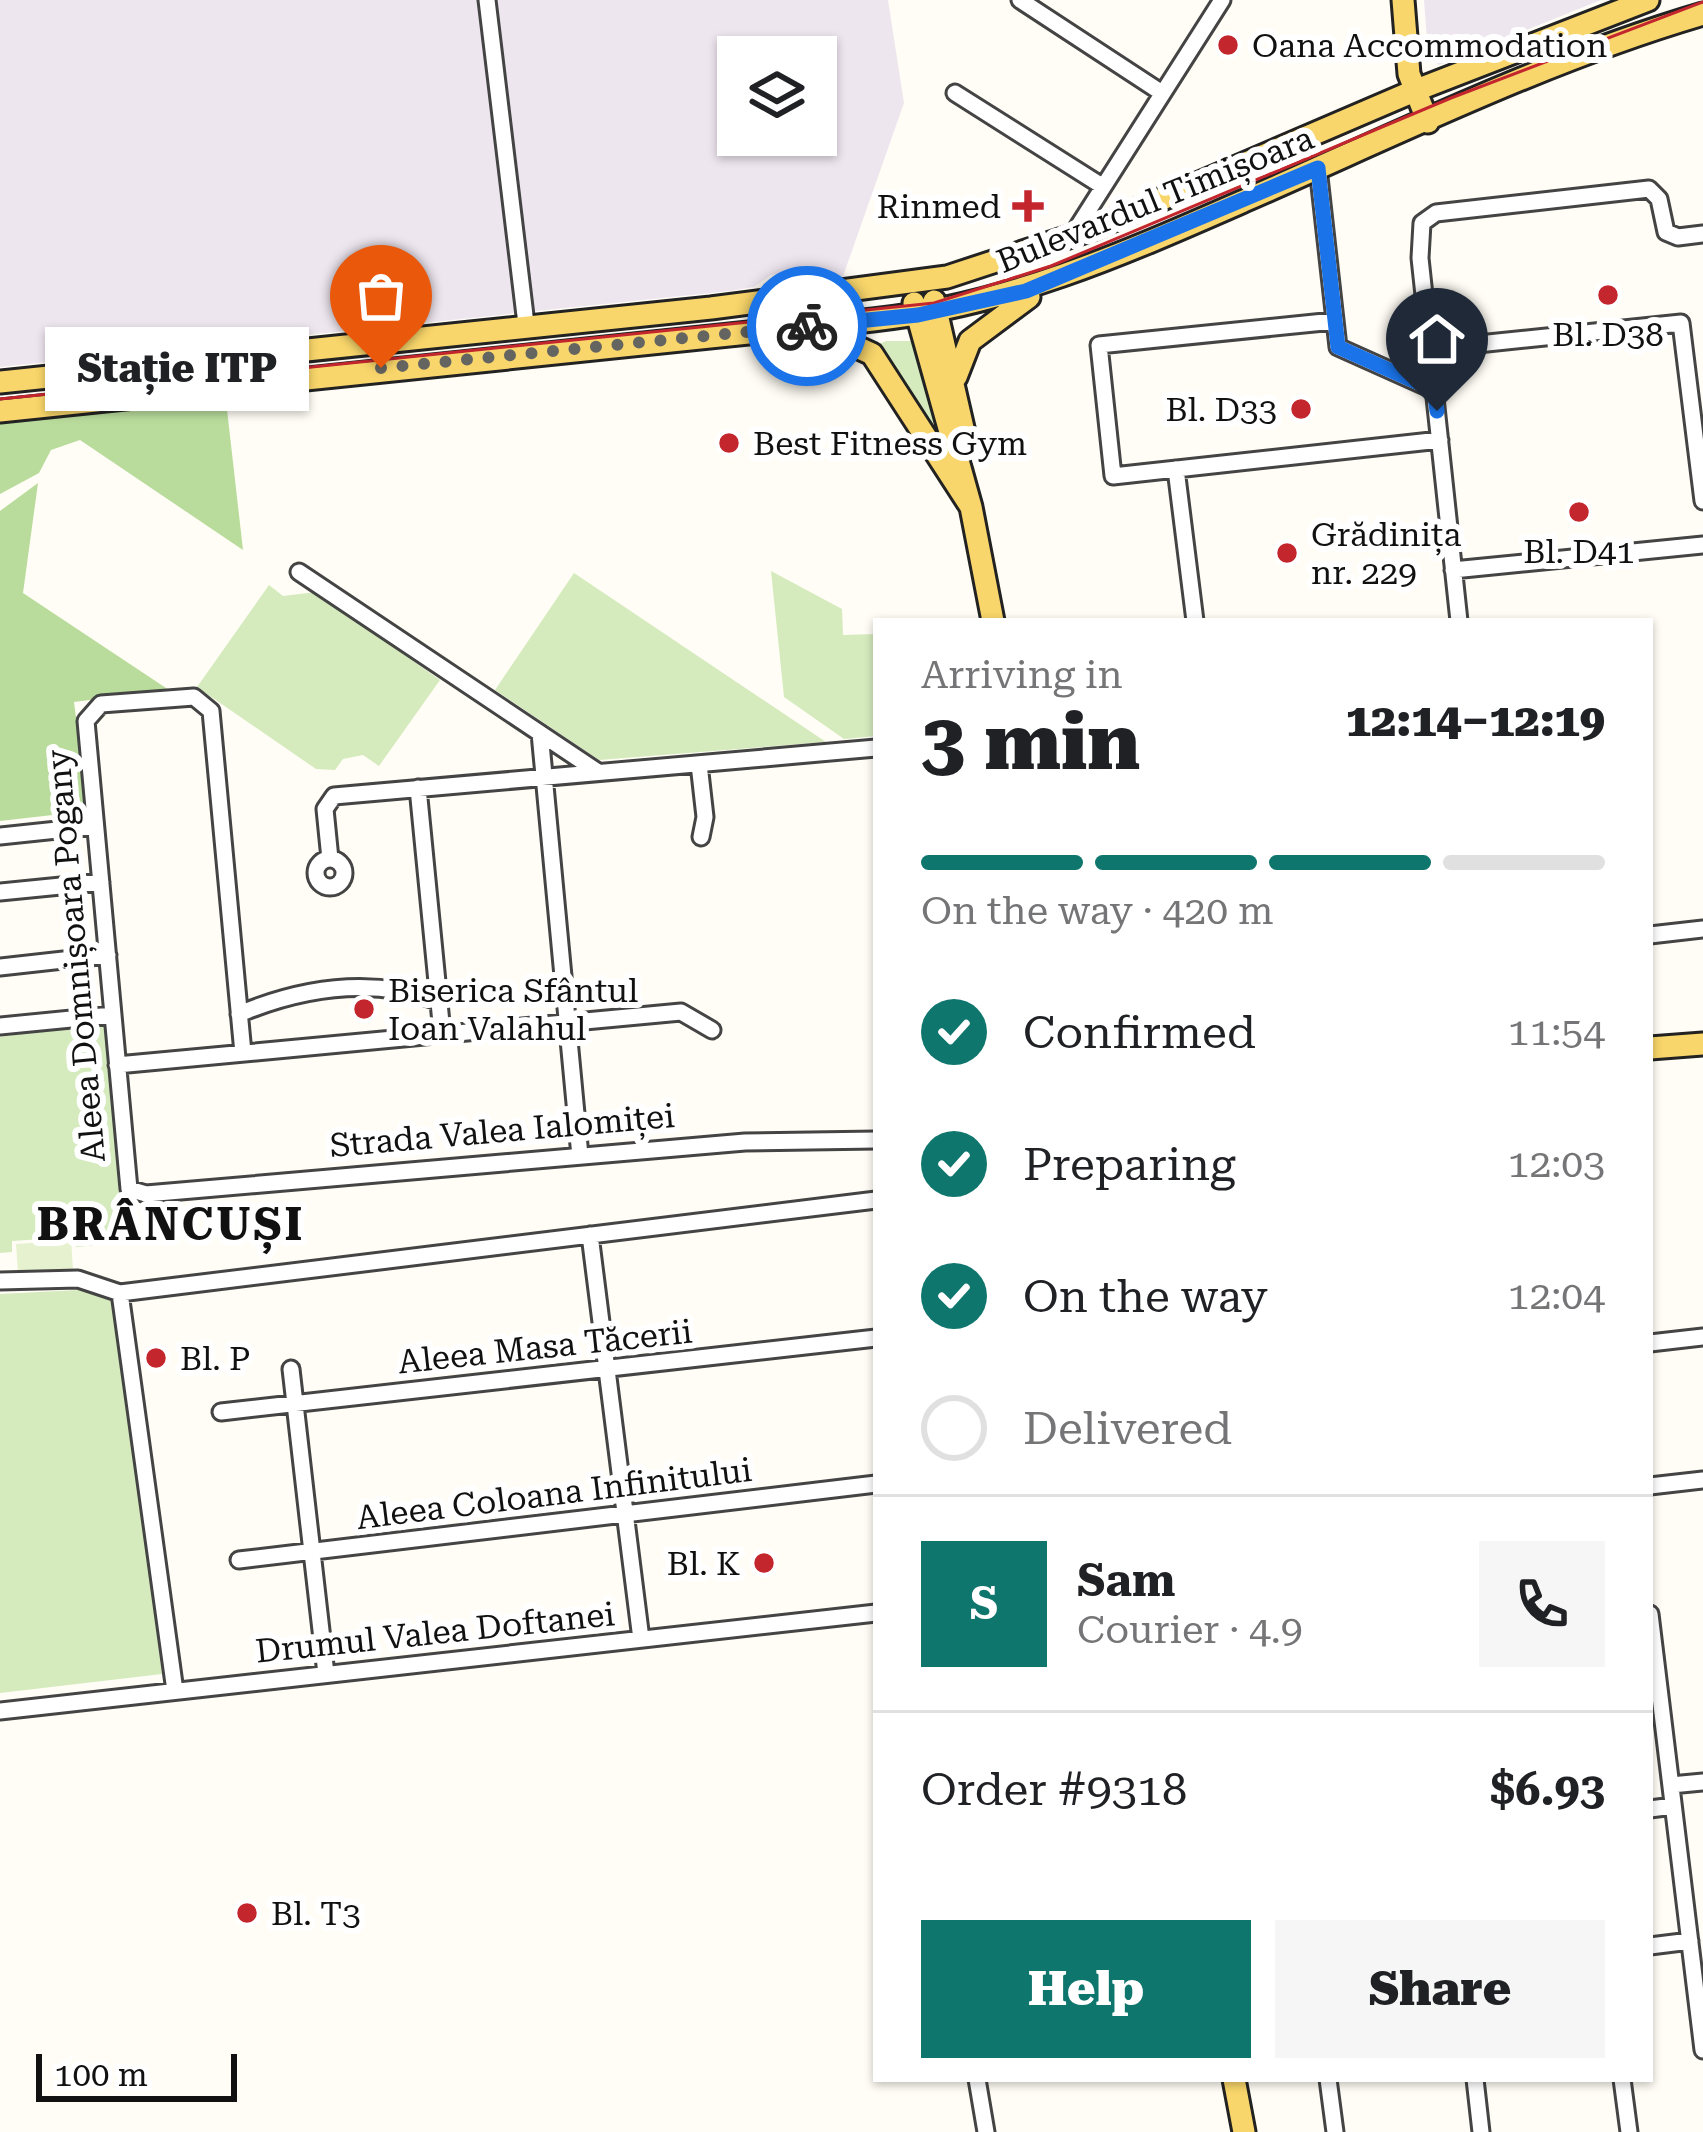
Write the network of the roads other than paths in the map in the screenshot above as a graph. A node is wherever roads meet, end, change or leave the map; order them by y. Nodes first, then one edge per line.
1 (488, 0) edge
2 (1020, 0) edge
3 (1198, 0) edge
4 (1403, 0) edge
5 (1648, 0) edge
6 (1668, 0) edge
7 (1218, 5) edge
8 (1703, 14) edge
9 (1668, 25) junction
10 (1414, 91) junction
11 (955, 93) dead end
12 (1162, 93) junction
13 (1428, 122) junction
14 (1318, 168) junction
15 (1102, 186) junction
16 (1703, 234) edge
17 (1072, 236) junction
18 (1056, 281) junction
19 (919, 283) junction
20 (805, 297) junction
21 (927, 313) junction
22 (1334, 320) junction
23 (526, 324) junction
24 (809, 326) junction
25 (710, 336) junction
26 (1430, 349) junction
27 (0, 382) edge
28 (954, 384) junction
29 (1434, 390) junction
30 (0, 410) edge
31 (1440, 440) junction
32 (1176, 469) junction
33 (1703, 501) edge
34 (971, 507) junction
35 (1703, 545) edge
36 (1453, 571) junction
37 (299, 572) dead end
38 (992, 618) edge
39 (1195, 618) edge
40 (1459, 618) edge
41 (540, 733) junction
42 (873, 748) edge
43 (700, 764) junction
44 (598, 772) junction
45 (545, 777) junction
46 (418, 788) junction
47 (95, 826) junction
48 (0, 836) edge
49 (701, 837) dead end
50 (330, 859) dead end
51 (101, 883) junction
52 (0, 892) edge
53 (1703, 929) edge
54 (1653, 935) edge
55 (108, 955) junction
56 (0, 967) edge
57 (439, 1001) junction
58 (239, 1014) junction
59 (112, 1015) junction
60 (567, 1022) junction
61 (0, 1026) edge
62 (712, 1030) dead end
63 (442, 1033) junction
64 (1703, 1044) edge
65 (1653, 1048) edge
66 (243, 1053) junction
67 (117, 1066) junction
68 (873, 1140) edge
69 (580, 1156) junction
70 (134, 1192) joint
71 (873, 1199) edge
72 (590, 1235) junction
73 (0, 1281) edge
74 (120, 1293) junction
75 (1703, 1337) edge
76 (873, 1338) edge
77 (1653, 1343) edge
78 (291, 1369) dead end
79 (608, 1369) junction
80 (295, 1404) junction
81 (221, 1412) dead end
82 (1703, 1480) edge
83 (873, 1484) edge
84 (1653, 1486) edge
85 (626, 1514) junction
86 (311, 1552) junction
87 (238, 1561) dead end
88 (873, 1613) edge
89 (1653, 1638) edge
90 (641, 1639) junction
91 (326, 1674) junction
92 (175, 1691) junction
93 (0, 1711) edge
94 (1703, 1782) edge
95 (1671, 1785) junction
96 (1673, 1806) junction
97 (1653, 1809) edge
98 (1690, 1942) junction
99 (1653, 1946) edge
100 (1698, 1972) edge
101 (1703, 2050) edge
102 (978, 2082) edge
103 (1235, 2082) edge
104 (1328, 2082) edge
105 (1475, 2082) edge
106 (1622, 2082) edge
107 (986, 2132) edge
108 (1244, 2132) edge
109 (1335, 2132) edge
110 (1481, 2132) edge
111 (1629, 2132) edge

1 - 23 street
2 - 12 street
3 - 7 street
4 - 10 main road
5 - 10 main road, Bulevardul Timișoara
6 - 9 main road
7 - 12 street
8 - 9 main road, Bulevardul Timișoara
9 - 13 main road, Bulevardul Timișoara
10 - 13 main road
10 - 17 main road, Bulevardul Timișoara
11 - 15 street
12 - 15 street
13 - 14 main road, Bulevardul Timișoara
14 - 18 main road, Bulevardul Timișoara
14 - 22 street
15 - 17 street
16 - 26 street
17 - 19 main road, Bulevardul Timișoara
18 - 21 main road, Bulevardul Timișoara
18 - 28 main road
19 - 20 main road, Bulevardul Timișoara
19 - 21 main road
20 - 23 main road, Bulevardul Timișoara
20 - 24 main road
21 - 24 main road, Bulevardul Timișoara
21 - 28 main road
21 - 34 main road
22 - 29 street
22 - 32 street
23 - 27 main road, Bulevardul Timișoara
24 - 25 main road, Bulevardul Timișoara
25 - 30 main road, Bulevardul Timișoara
25 - 34 main road
26 - 29 street
26 - 33 street
28 - 34 main road
29 - 31 street
31 - 32 street
31 - 36 street
32 - 39 street
34 - 38 main road
35 - 36 street
36 - 40 street
37 - 41 street
41 - 44 street
41 - 45 street
42 - 43 street
43 - 44 street
43 - 49 street
44 - 45 street
45 - 46 street
45 - 60 street
46 - 50 street
46 - 57 street
47 - 48 street
47 - 51 street, Aleea Domnișoara Pogany
47 - 58 street, Aleea Domnișoara Pogany
51 - 52 street
51 - 55 street, Aleea Domnișoara Pogany
53 - 54 street
55 - 56 street
55 - 59 street, Aleea Domnișoara Pogany
57 - 58 street
57 - 63 street
58 - 66 street
59 - 61 street
59 - 67 street, Aleea Domnișoara Pogany
60 - 62 street
60 - 63 street
60 - 69 street
63 - 66 street
64 - 65 main road
66 - 67 street
67 - 70 street, Aleea Domnișoara Pogany
68 - 69 street, Strada Valea Ialomiței
69 - 70 street, Strada Valea Ialomiței
71 - 72 street
72 - 74 street
72 - 79 street
73 - 74 street
74 - 92 street
75 - 77 street
76 - 79 street, Aleea Masa Tăcerii
78 - 80 street
79 - 80 street, Aleea Masa Tăcerii
79 - 85 street
80 - 81 street, Aleea Masa Tăcerii
80 - 86 street
82 - 84 street
83 - 85 street, Aleea Coloana Infinitului
85 - 86 street, Aleea Coloana Infinitului
85 - 90 street
86 - 87 street, Aleea Coloana Infinitului
86 - 91 street
88 - 90 street, Drumul Valea Doftanei
89 - 95 street
90 - 91 street, Drumul Valea Doftanei
91 - 92 street, Drumul Valea Doftanei
92 - 93 street, Drumul Valea Doftanei
94 - 95 street
95 - 96 street
96 - 97 street
96 - 98 street
98 - 99 street
98 - 100 street
100 - 101 street
102 - 107 street
103 - 108 main road
104 - 109 street
105 - 110 street
106 - 111 street

